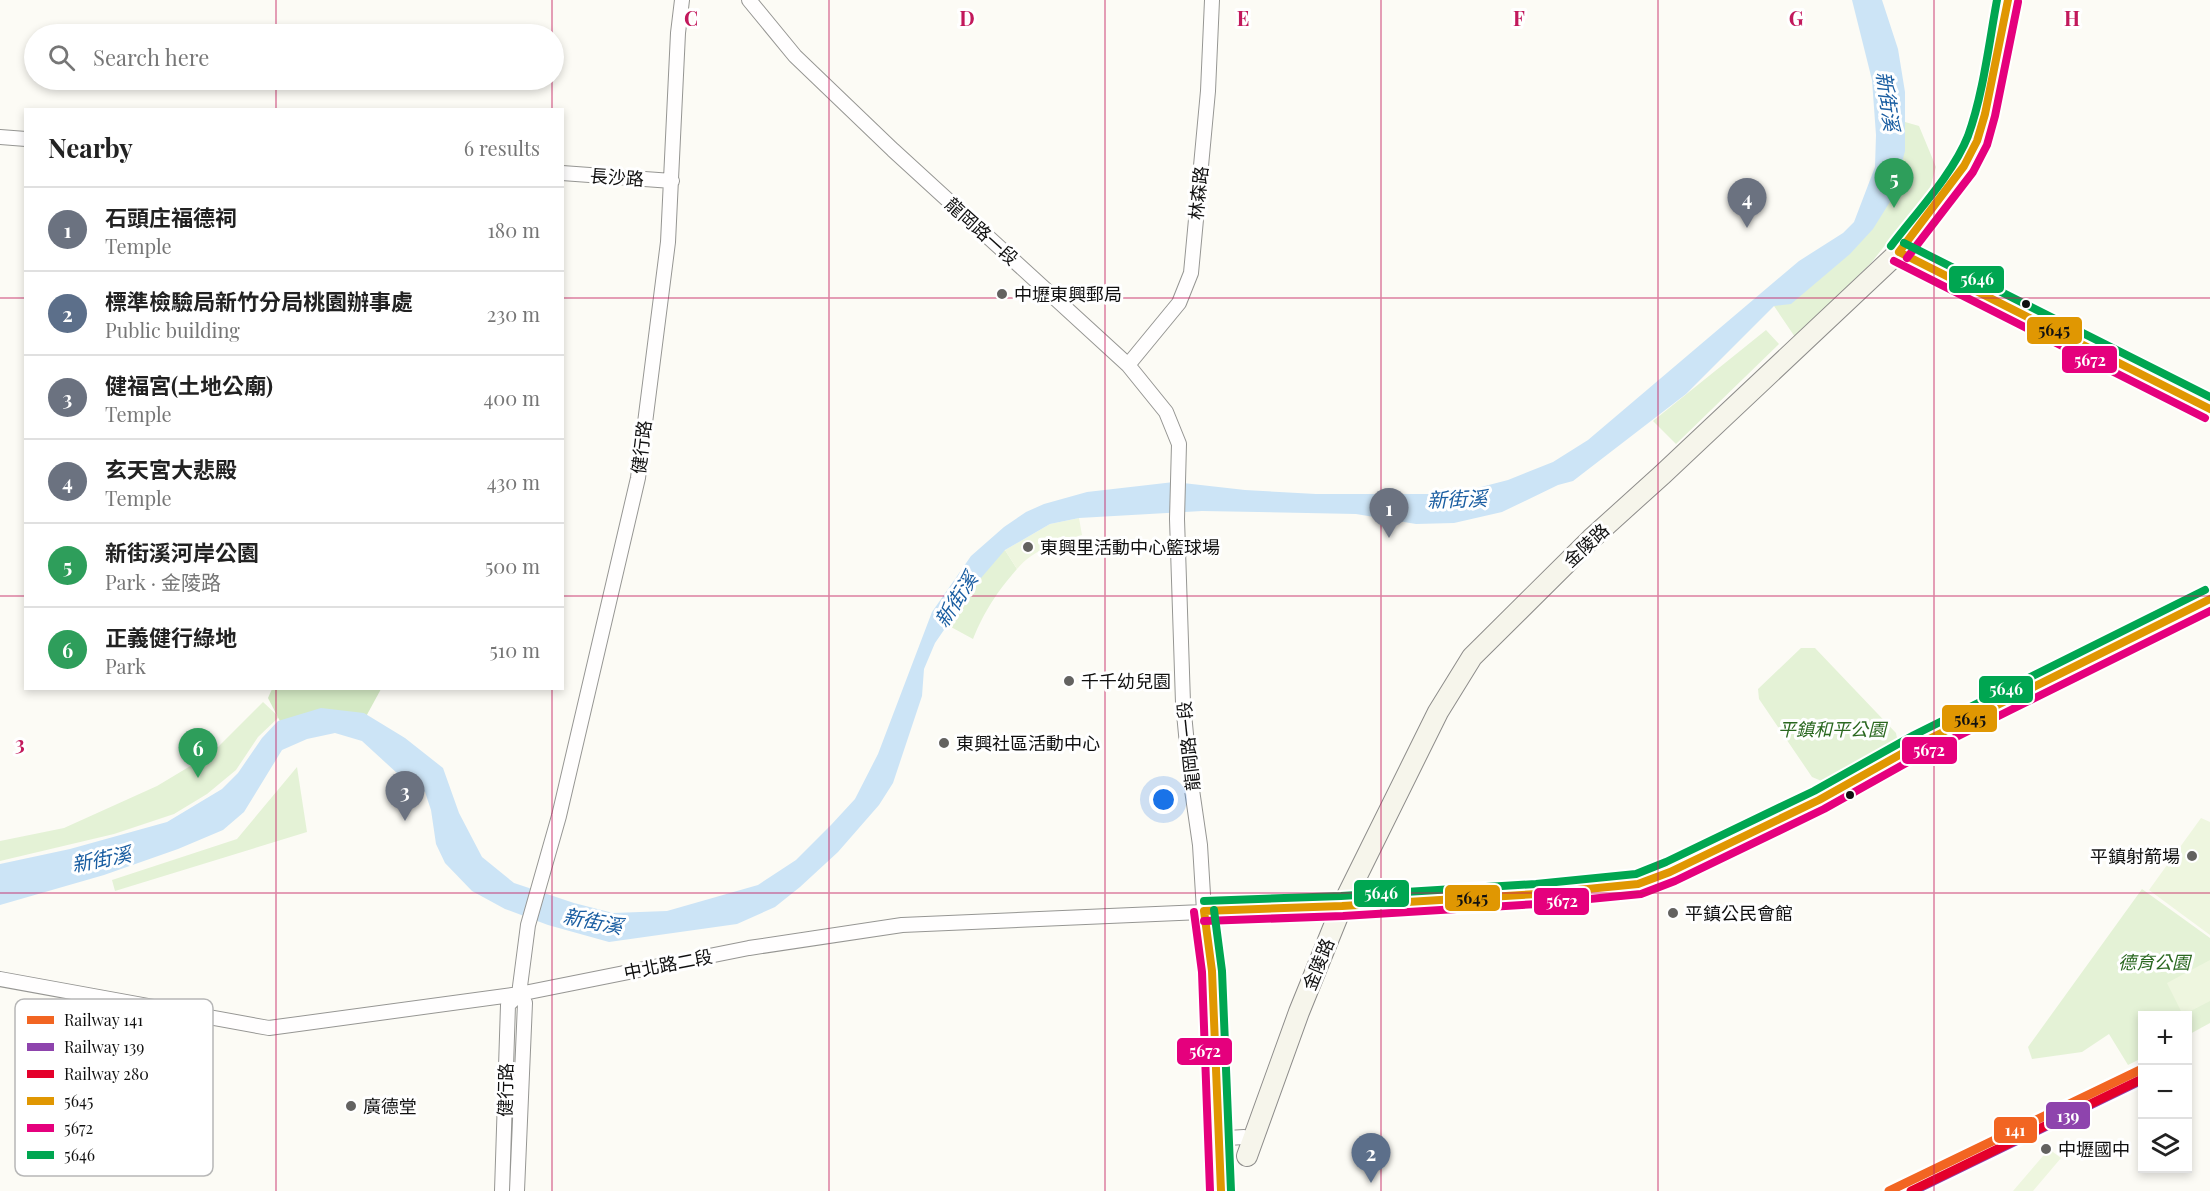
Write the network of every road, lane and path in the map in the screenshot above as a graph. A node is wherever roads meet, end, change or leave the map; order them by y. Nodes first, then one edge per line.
1 (682, 0) edge
2 (749, 0) edge
3 (1212, 0) edge
4 (2008, 0) edge
5 (0, 137) edge
6 (24, 139) edge
7 (564, 174) edge
8 (672, 181) junction
9 (1899, 252) junction
10 (1128, 365) junction
11 (2210, 409) edge
12 (2210, 599) edge
13 (1342, 906) junction
14 (1204, 911) junction
15 (1212, 971) tunnel mouth
16 (0, 979) edge
17 (519, 994) junction
18 (110, 999) edge
19 (213, 1018) edge
20 (1244, 1137) dead end
21 (1212, 1139) dead end
22 (1247, 1156) dead end
23 (502, 1191) edge
24 (517, 1191) edge

1 - 8 street, 健行路
2 - 10 street, 龍岡路一段
3 - 10 street, 林森路
4 - 9 main road, 金陵路
5 - 6 street
7 - 8 street, 長沙路
8 - 17 street, 健行路
9 - 11 street
9 - 13 main road, 金陵路
10 - 14 street, 龍岡路一段
12 - 13 street, 中北路二段
13 - 14 street, 中北路二段
13 - 22 main road, 金陵路
14 - 15 street, 龍岡路一段
14 - 17 street, 中北路二段
16 - 18 street, 中北路二段
17 - 19 street, 中北路二段
17 - 23 street, 健行路
17 - 24 street, 健行路
20 - 21 street

